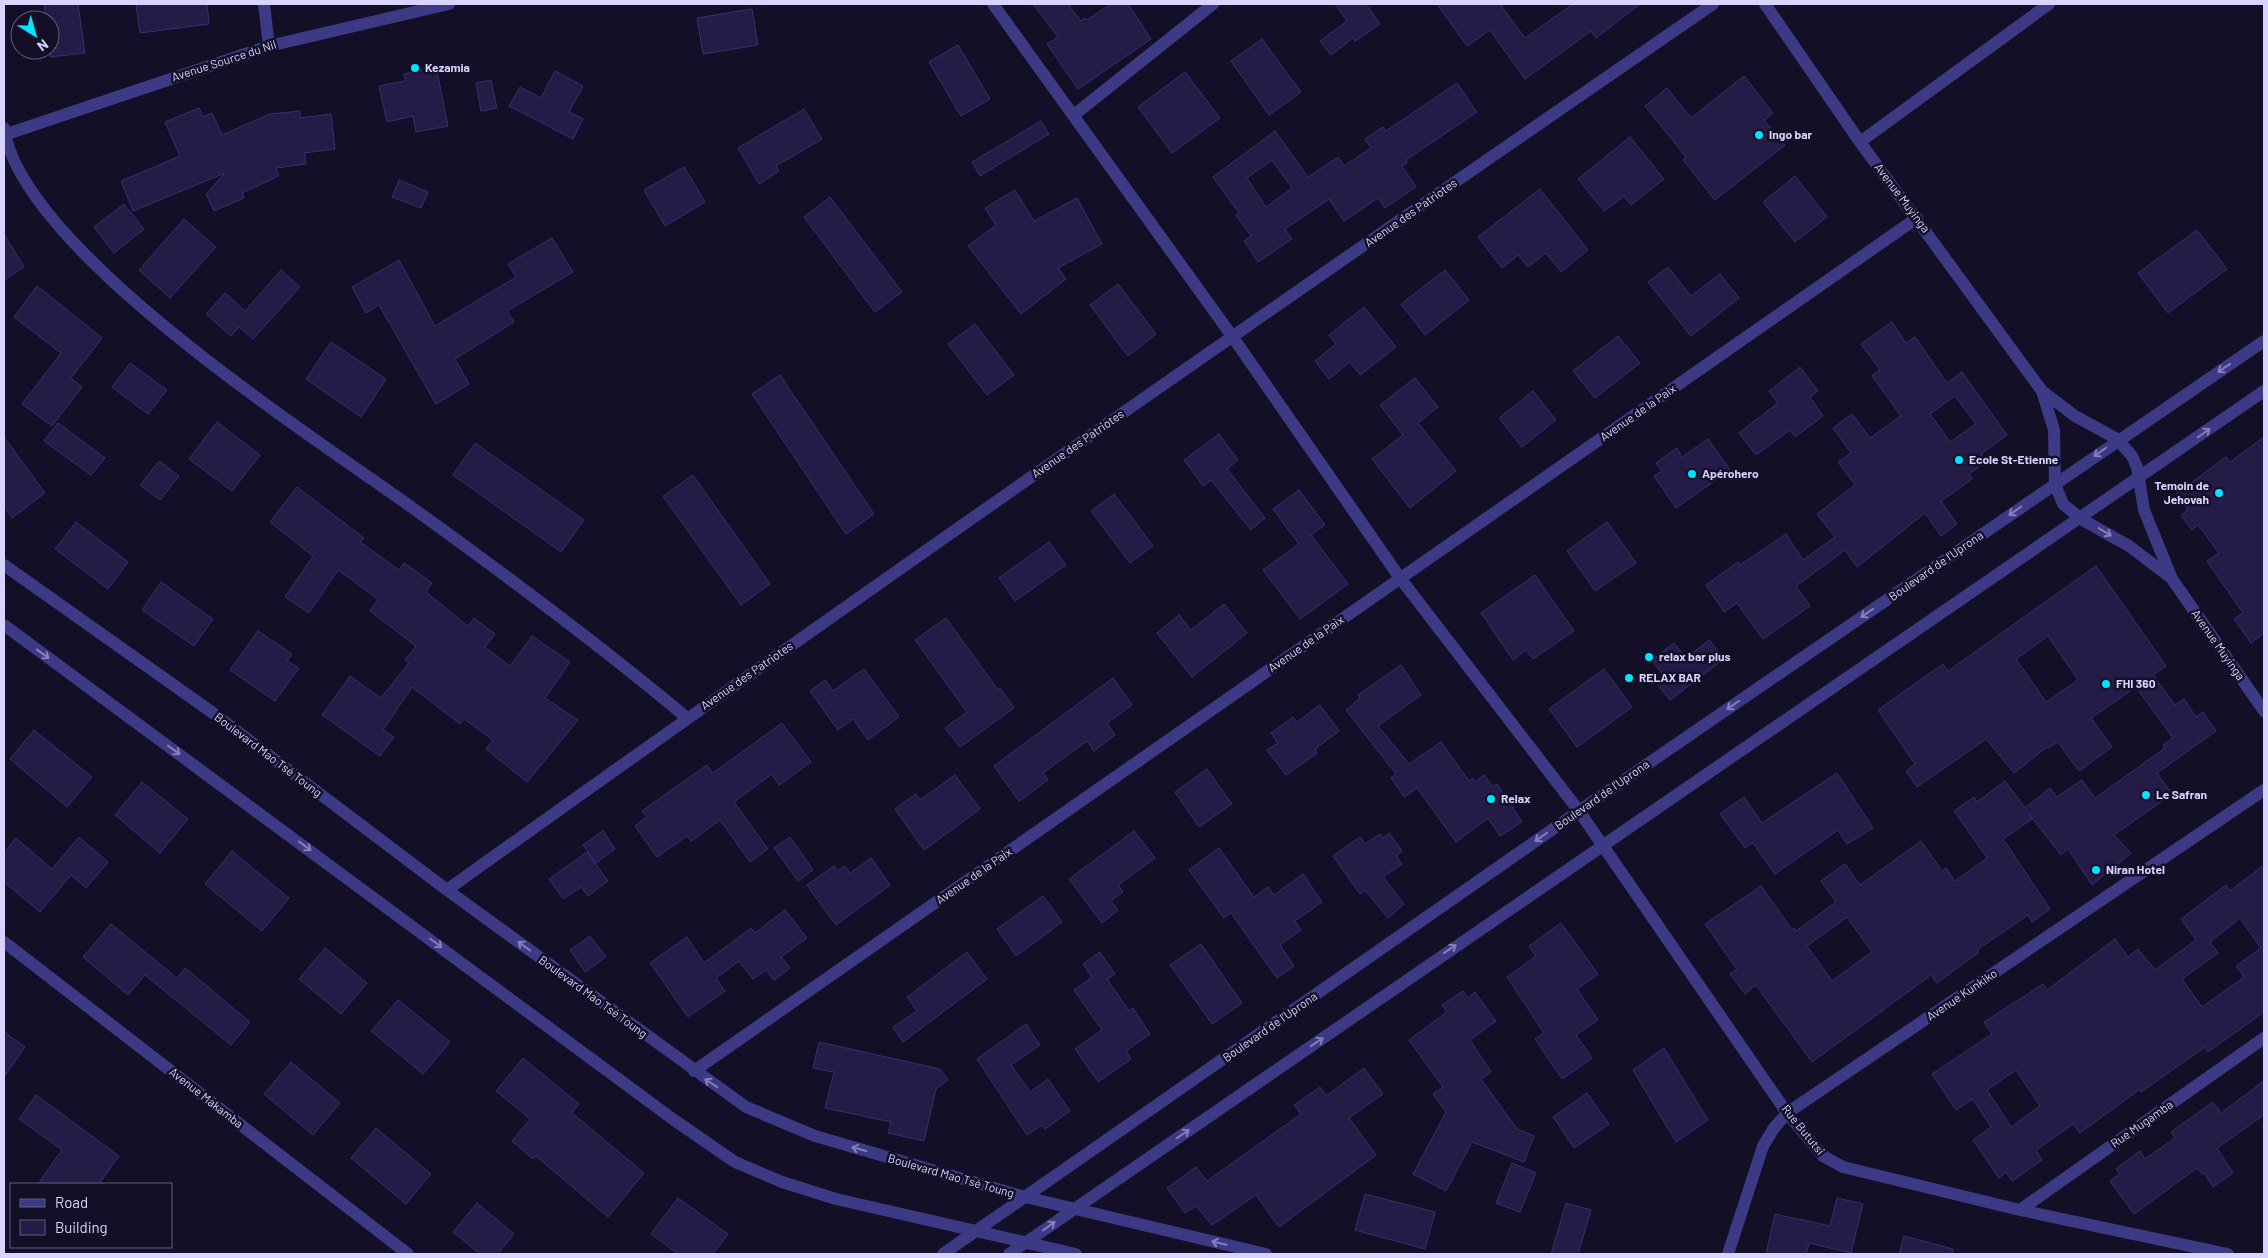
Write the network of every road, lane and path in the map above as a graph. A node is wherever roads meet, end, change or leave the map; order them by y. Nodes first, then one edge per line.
1 (264, 4) edge
2 (449, 4) edge
3 (993, 4) edge
4 (1213, 4) edge
5 (1713, 4) edge
6 (1765, 4) edge
7 (2049, 4) edge
8 (269, 46) junction
9 (1074, 115) junction
10 (4, 132) edge
11 (1860, 142) junction
12 (1917, 218) junction
13 (1232, 336) junction
14 (2264, 341) edge
15 (2042, 391) junction
16 (2264, 391) edge
17 (2117, 440) junction
18 (2139, 478) junction
19 (2055, 484) junction
20 (2081, 519) junction
21 (4, 565) edge
22 (1400, 578) junction
23 (2172, 579) junction
24 (4, 625) edge
25 (2264, 711) edge
26 (687, 718) junction
27 (2264, 790) edge
28 (1579, 811) junction
29 (1603, 845) junction
30 (447, 890) junction
31 (4, 942) edge
32 (2264, 1038) edge
33 (694, 1072) junction
34 (1787, 1113) junction
35 (1024, 1197) junction
36 (1072, 1210) junction
37 (2020, 1210) junction
38 (976, 1231) junction
39 (1027, 1242) junction
40 (408, 1254) edge
41 (943, 1254) edge
42 (1009, 1254) edge
43 (1076, 1254) edge
44 (1266, 1254) edge
45 (1728, 1254) edge
46 (2228, 1254) edge

1 - 8 street
2 - 8 street, Avenue Source du Nil
3 - 9 street, Rue Bututsi
4 - 9 street
5 - 13 street, Avenue des Patriotes
6 - 11 street, Avenue Muyinga
7 - 11 street
8 - 10 street, Avenue Source du Nil
9 - 13 street, Rue Bututsi
10 - 26 street
11 - 12 street, Avenue Muyinga
12 - 15 street, Avenue Muyinga
12 - 22 street, Avenue de la Paix
13 - 22 street, Rue Bututsi
13 - 26 street, Avenue des Patriotes
14 -> 17 street, Boulevard de l'Uprona
15 - 17 street, Avenue Muyinga
15 - 19 street, Avenue Muyinga
18 -> 16 street
17 - 18 street, Avenue Muyinga
17 -> 19 street, Boulevard de l'Uprona
18 - 20 street
18 - 23 street, Avenue Muyinga
19 - 20 street, Avenue Muyinga
19 -> 28 street, Boulevard de l'Uprona
20 -> 23 street, Avenue Muyinga
20 - 29 street
21 - 30 street, Boulevard Mao Tsé Toung
22 - 28 street, Rue Bututsi
22 - 33 street, Avenue de la Paix
23 - 25 street, Avenue Muyinga
24 -> 38 street
26 - 30 street, Avenue des Patriotes
27 - 34 street, Avenue Kunkiko
28 - 29 street, Rue Bututsi
28 -> 35 street, Boulevard de l'Uprona
29 - 34 street, Rue Bututsi
36 -> 29 street
33 -> 30 street, Boulevard Mao Tsé Toung
31 - 40 street, Avenue Makamba
32 - 37 street, Rue Mugamba
35 -> 33 street, Boulevard Mao Tsé Toung
34 - 37 street, Rue Bututsi
34 - 45 street, Avenue Kunkiko
35 - 36 street, Boulevard Mao Tsé Toung
35 - 38 street, Boulevard de l'Uprona
39 -> 36 street
44 -> 36 street, Boulevard Mao Tsé Toung
37 - 46 street, Rue Bututsi
38 - 39 street
38 - 41 street, Boulevard de l'Uprona
39 - 42 street
39 - 43 street

